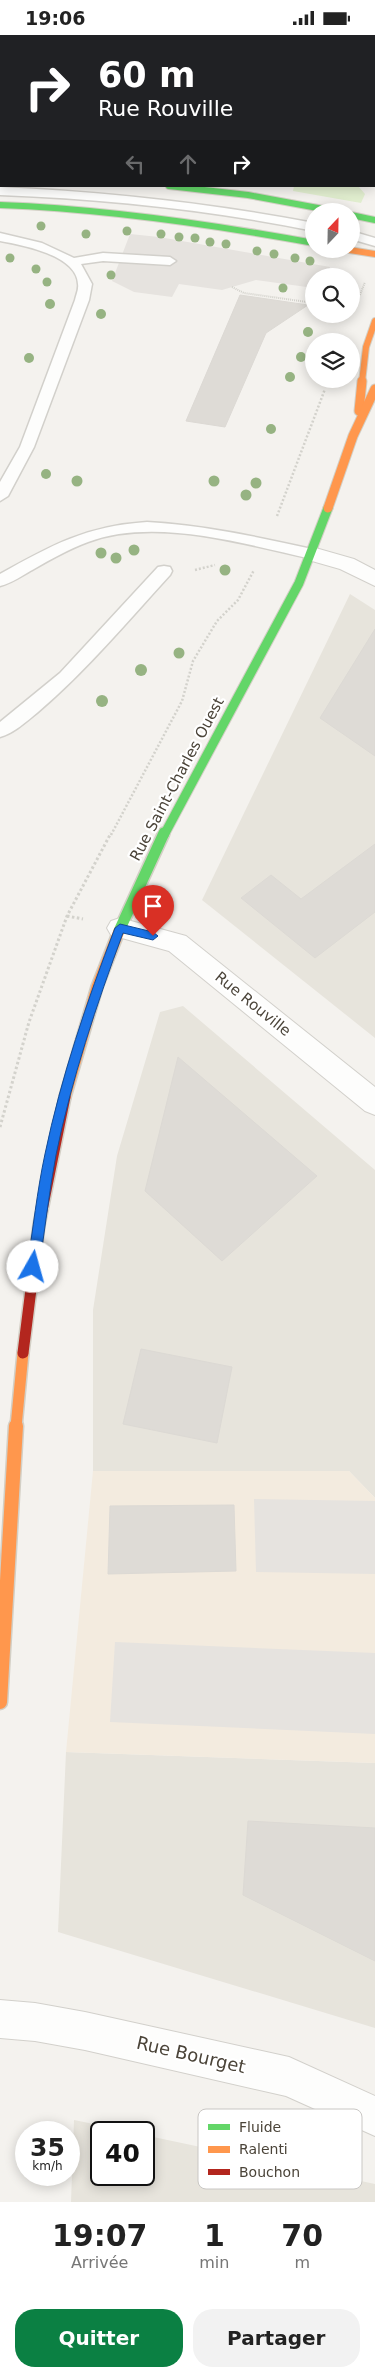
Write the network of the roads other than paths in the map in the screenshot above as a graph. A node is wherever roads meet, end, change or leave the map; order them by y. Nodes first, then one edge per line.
1 (177, 187) edge
2 (247, 187) edge
3 (0, 191) edge
4 (228, 193) junction
5 (0, 205) edge
6 (305, 206) edge
7 (360, 217) edge
8 (375, 220) edge
9 (305, 225) edge
10 (0, 237) edge
11 (360, 238) edge
12 (305, 241) edge
13 (375, 242) edge
14 (360, 252) edge
15 (375, 254) edge
16 (170, 261) dead end
17 (71, 262) junction
18 (375, 321) edge
19 (375, 389) edge
20 (358, 417) junction
21 (0, 496) edge
22 (312, 554) junction
23 (164, 571) road end
24 (375, 579) edge
25 (0, 581) edge
26 (0, 731) edge
27 (120, 928) junction
28 (375, 1103) edge
29 (0, 1702) edge
30 (0, 2019) edge
31 (360, 2109) edge
32 (362, 2110) edge
33 (375, 2116) edge

1 - 4 main road
2 - 4 main road
3 - 9 lane
4 - 6 main road
5 - 12 main road
7 - 8 main road
10 - 17 lane
11 - 13 lane
14 - 15 main road
16 - 17 lane
17 - 21 lane
18 - 20 main road, Rue Saint-Charles Ouest
19 - 20 main road, Rue Saint-Charles Ouest
20 - 22 main road, Rue Saint-Charles Ouest
22 - 24 street
22 - 25 lane
22 - 27 main road, Rue Saint-Charles Ouest
23 - 26 lane
27 - 28 street, Rue Rouville
27 - 29 main road, Rue Saint-Charles Ouest
30 - 31 street, Rue Bourget
32 - 33 street, Rue Bourget

